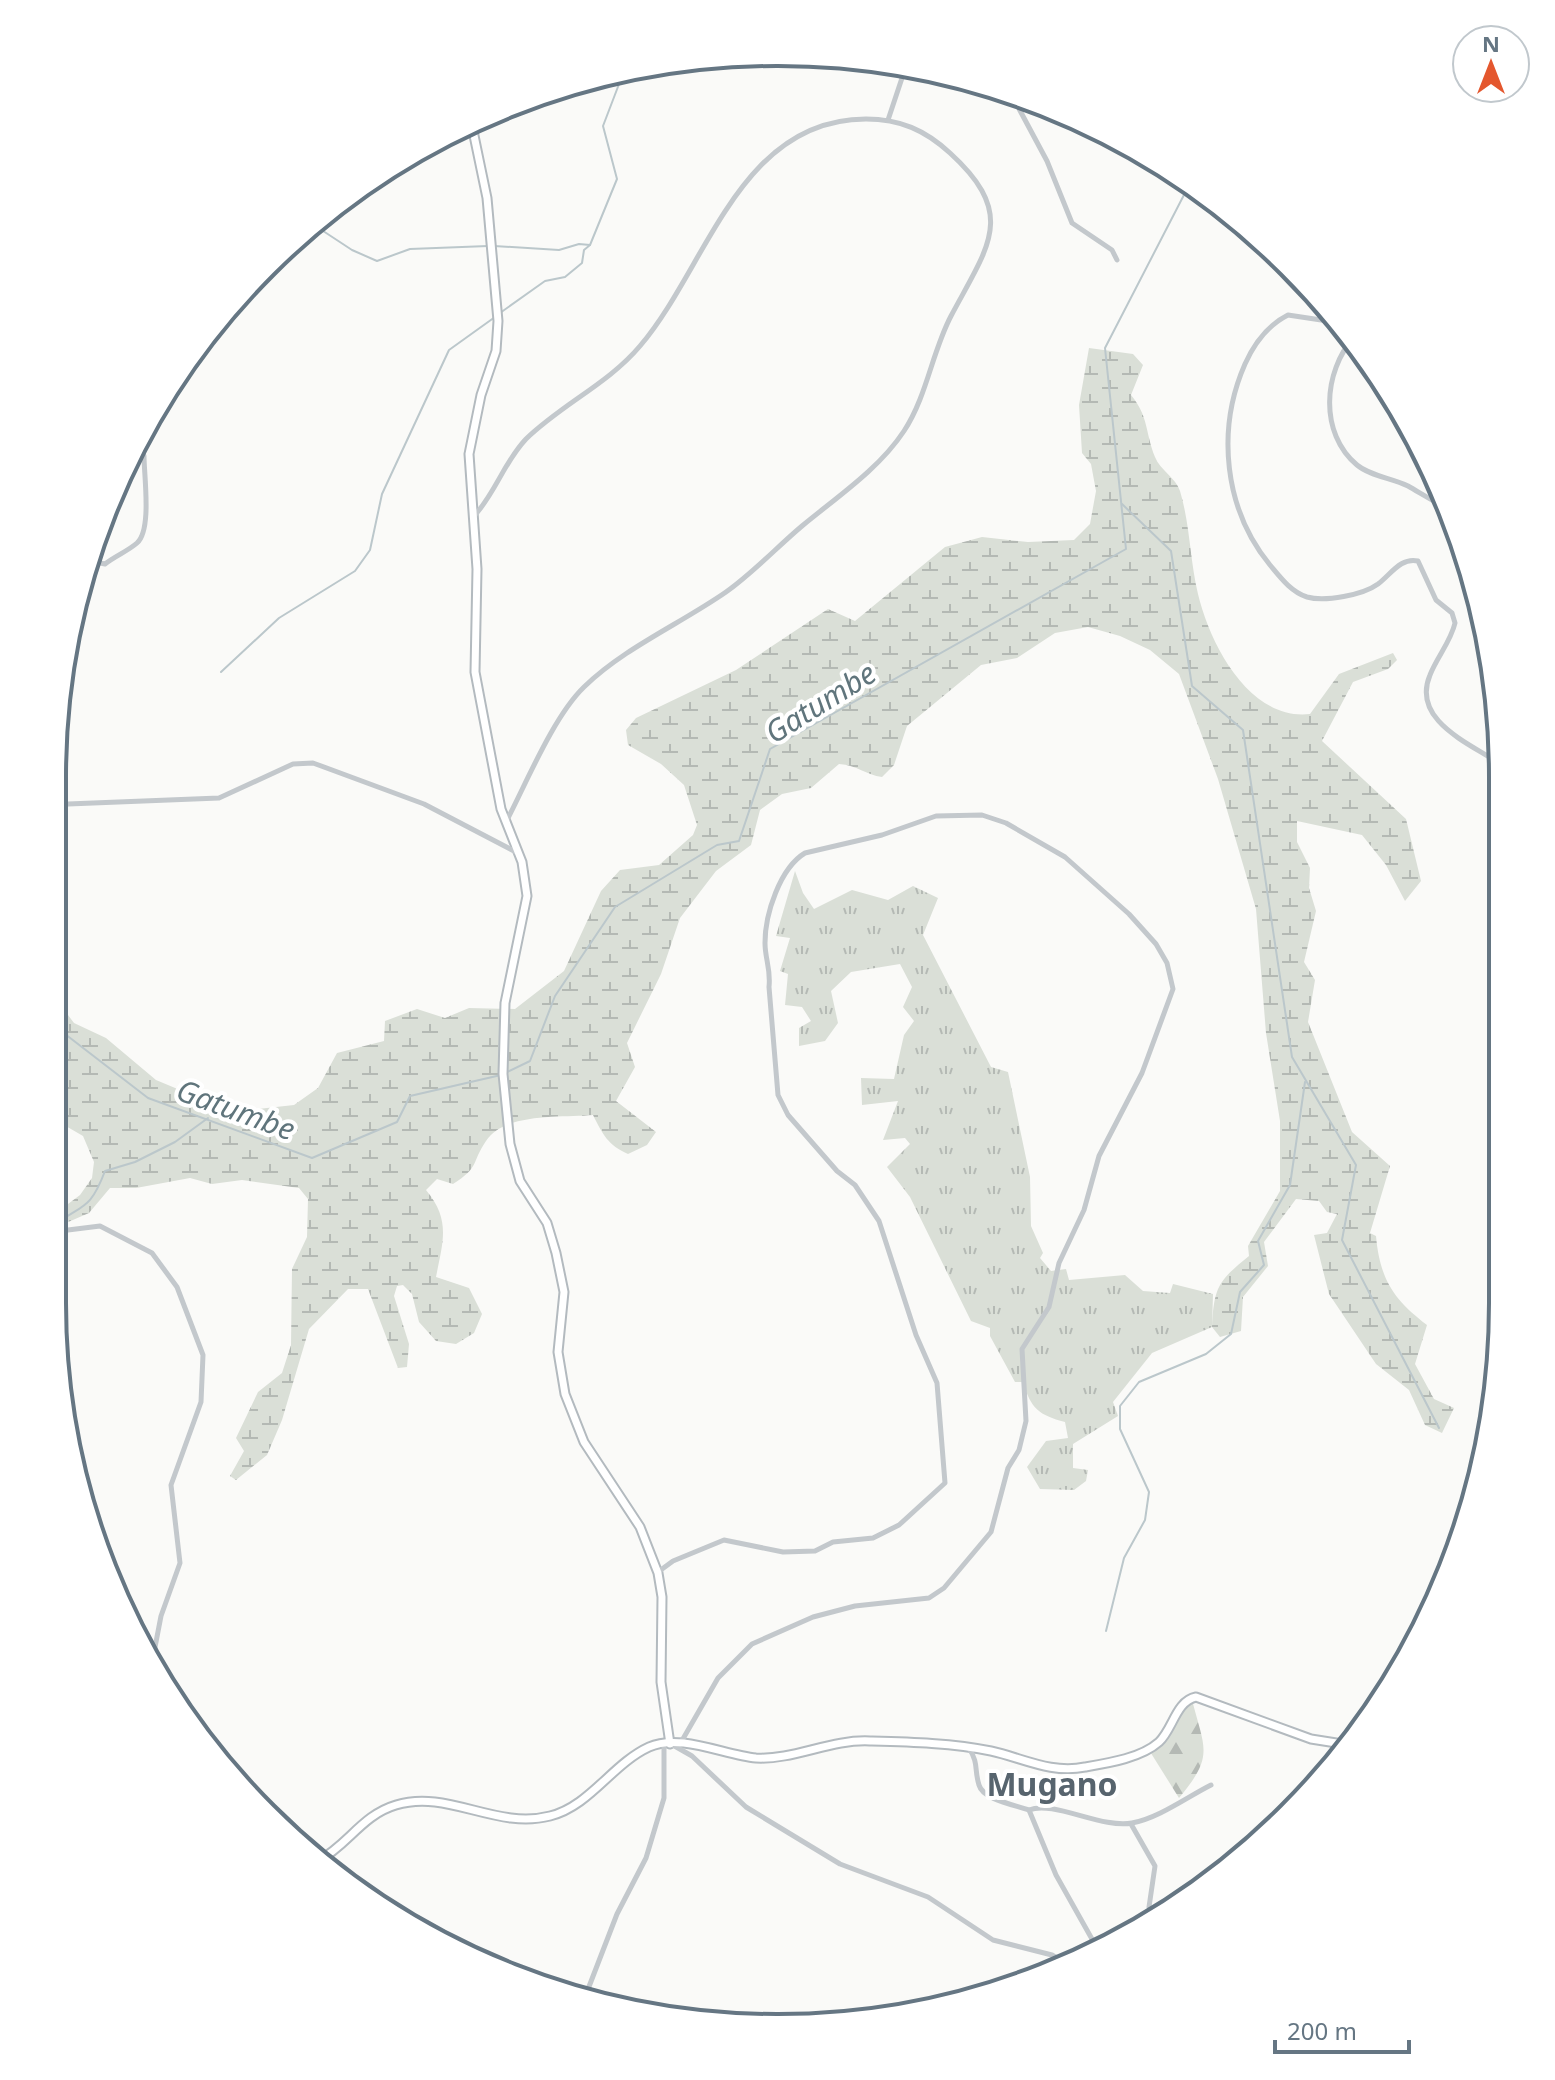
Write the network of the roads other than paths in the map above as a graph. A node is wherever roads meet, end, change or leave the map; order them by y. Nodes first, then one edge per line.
1 (902, 78) edge
2 (1019, 109) edge
3 (888, 120) junction
4 (474, 134) edge
5 (1117, 260) dead end
6 (1321, 319) edge
7 (1345, 348) edge
8 (143, 455) edge
9 (1433, 501) edge
10 (474, 516) junction
11 (100, 563) edge
12 (1488, 757) edge
13 (66, 805) edge
14 (506, 823) junction
15 (518, 852) junction
16 (66, 1230) edge
17 (658, 1573) junction
18 (155, 1647) edge
19 (1336, 1743) edge
20 (667, 1744) junction
21 (680, 1745) junction
22 (969, 1748) junction
23 (1211, 1785) dead end
24 (1029, 1810) junction
25 (1131, 1824) junction
26 (329, 1854) edge
27 (1150, 1908) edge
28 (1093, 1941) edge
29 (1056, 1957) edge
30 (588, 1988) edge

1 - 3 street
2 - 5 street
3 - 10 street
3 - 14 street
4 - 10 main road
6 - 12 street
7 - 9 street
8 - 11 street
10 - 14 main road
13 - 15 street
14 - 15 main road
15 - 17 main road
16 - 18 street
17 - 20 main road
17 - 21 street
19 - 22 main road
20 - 21 main road
20 - 26 main road
20 - 29 street
20 - 30 street
21 - 22 main road
22 - 24 street
23 - 25 street
24 - 25 street
24 - 28 street
25 - 27 street

